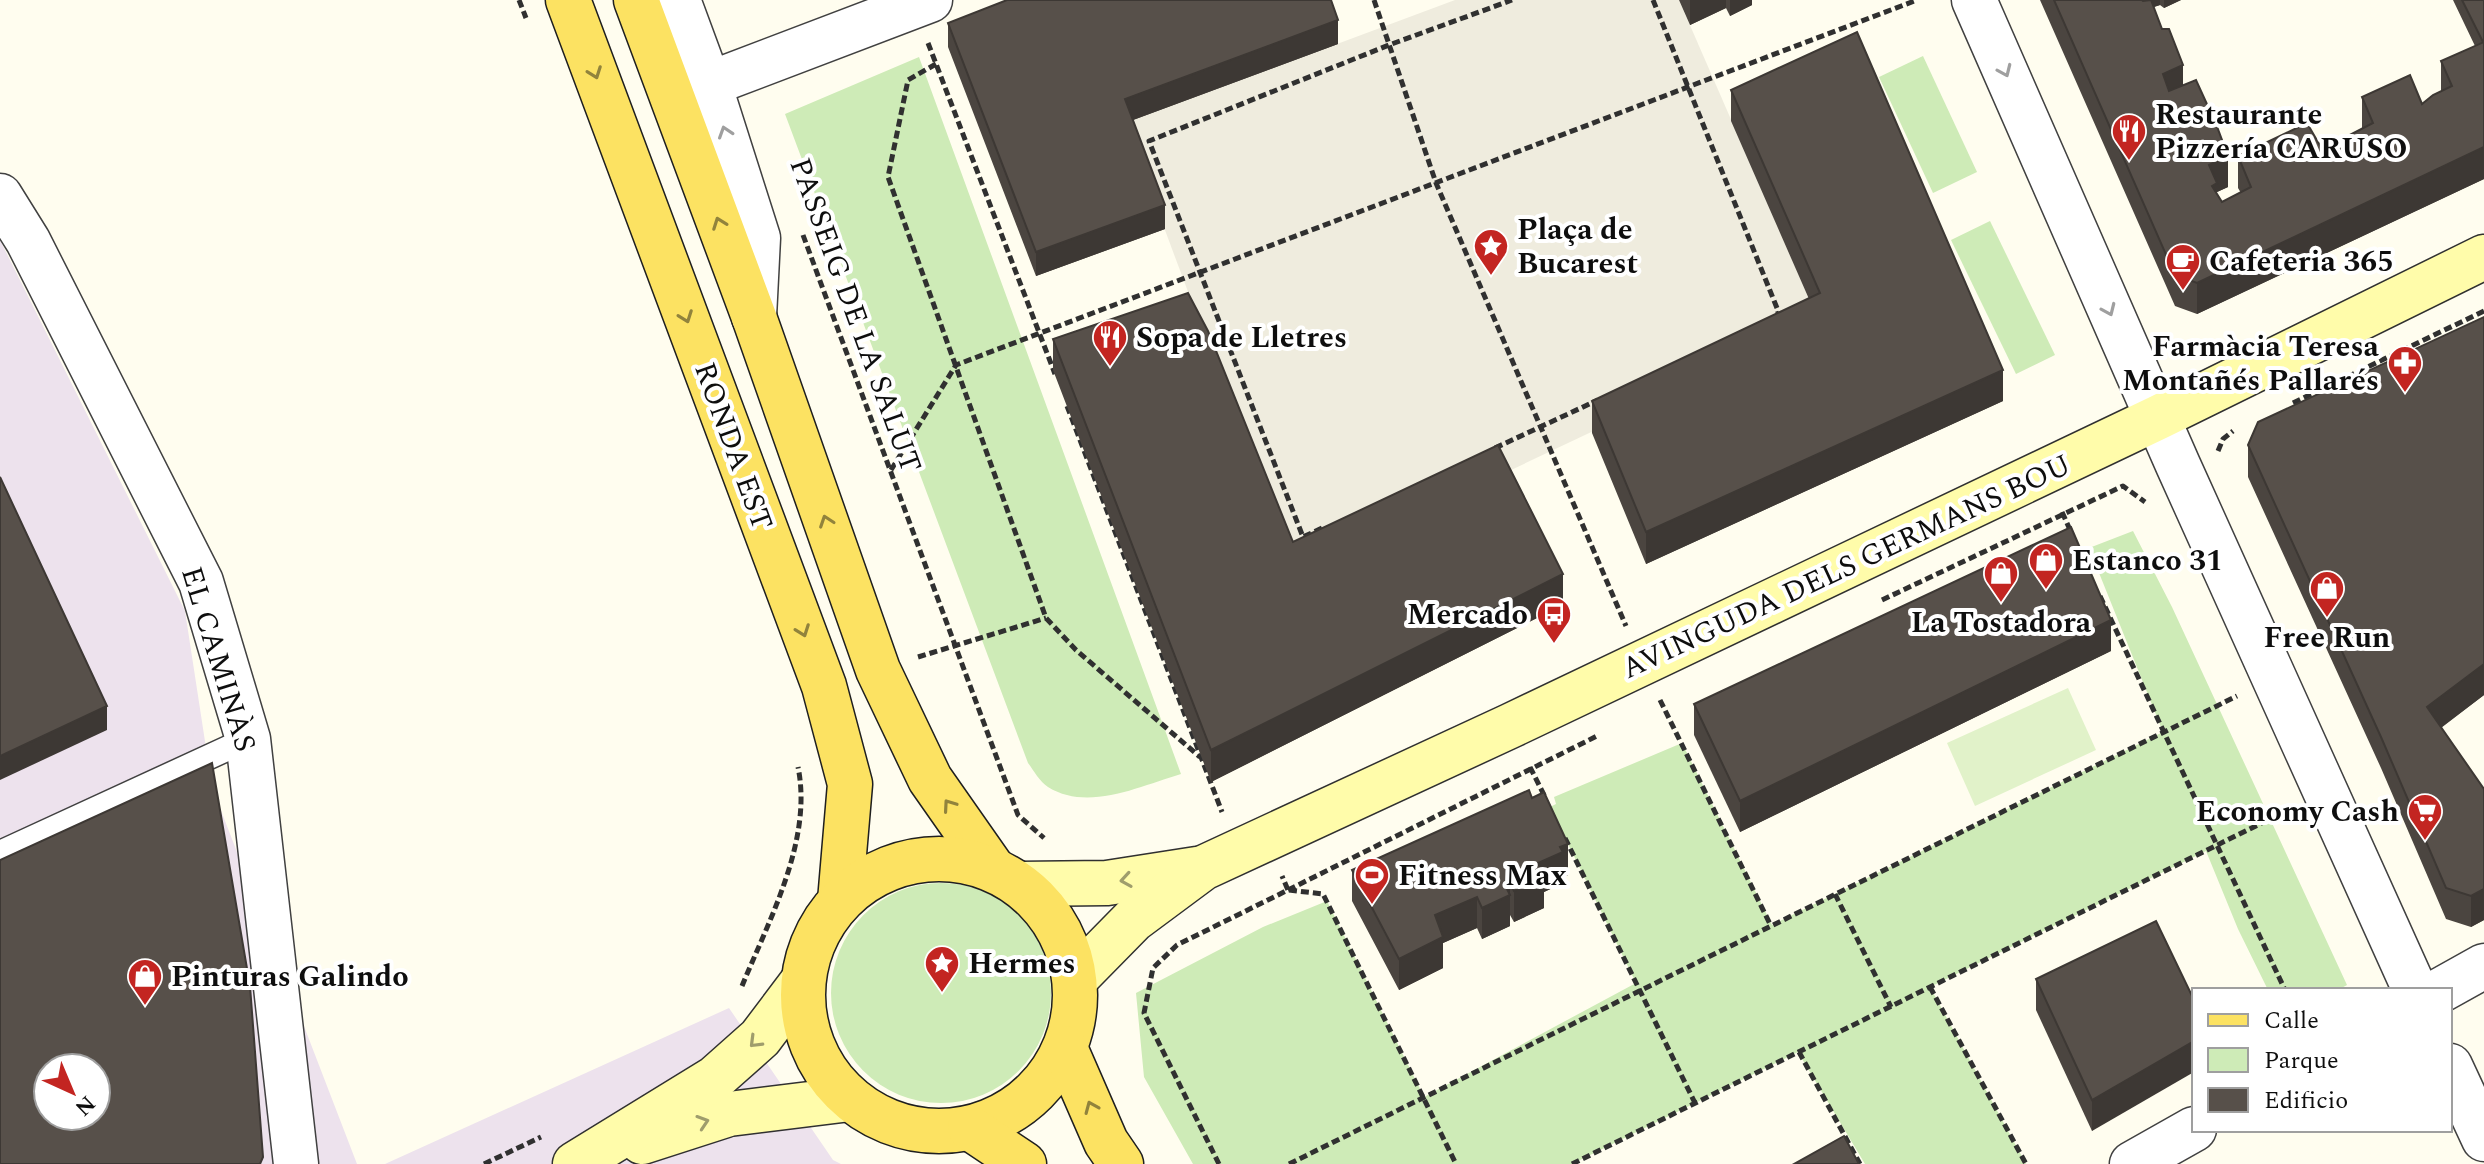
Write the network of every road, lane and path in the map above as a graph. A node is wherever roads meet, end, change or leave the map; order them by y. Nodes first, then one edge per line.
1 (568, 0) edge
2 (636, 0) edge
3 (678, 0) edge
4 (1374, 0) edge
5 (1512, 0) edge
6 (1653, 0) edge
7 (1917, 0) edge
8 (1974, 0) edge
9 (922, 3) edge
10 (1389, 45) junction
11 (936, 64) junction
12 (709, 84) junction
13 (1687, 87) junction
14 (1436, 183) junction
15 (0, 196) edge
16 (803, 234) dead end
17 (2484, 257) edge
18 (1199, 273) junction
19 (2484, 311) edge
20 (754, 317) junction
21 (1765, 320) edge
22 (1039, 333) junction
23 (956, 365) junction
24 (1059, 384) edge
25 (1611, 394) edge
26 (1064, 399) edge
27 (2287, 405) edge
28 (2157, 418) junction
29 (2245, 426) dead end
30 (1541, 427) junction
31 (1485, 453) edge
32 (890, 471) junction
33 (2043, 473) junction
34 (2189, 489) junction
35 (2063, 515) junction
36 (1331, 524) edge
37 (2076, 544) edge
38 (2096, 587) edge
39 (1877, 603) dead end
40 (1046, 618) junction
41 (1642, 663) junction
42 (2274, 678) junction
43 (1662, 704) junction
44 (1649, 711) dead end
45 (1510, 726) junction
46 (1610, 730) dead end
47 (2164, 732) junction
48 (248, 739) junction
49 (796, 758) dead end
50 (1202, 759) junction
51 (1530, 768) junction
52 (2325, 792) junction
53 (1550, 807) edge
54 (1222, 812) dead end
55 (1563, 835) edge
56 (2217, 845) junction
57 (0, 853) edge
58 (1203, 868) junction
59 (1006, 876) junction
60 (1835, 894) junction
61 (840, 901) junction
62 (1771, 926) junction
63 (2484, 966) edge
64 (1075, 979) junction
65 (803, 981) junction
66 (1930, 987) junction
67 (2284, 988) edge
68 (2414, 988) edge
69 (2445, 988) edge
70 (1640, 991) junction
71 (737, 998) dead end
72 (1891, 1007) junction
73 (1065, 1048) junction
74 (1799, 1052) junction
75 (2452, 1070) edge
76 (1423, 1097) junction
77 (850, 1099) junction
78 (1695, 1103) junction
79 (970, 1128) junction
80 (2192, 1130) edge
81 (2484, 1139) edge
82 (568, 1153) edge
83 (646, 1153) edge
84 (2144, 1161) edge
85 (296, 1164) edge
86 (484, 1164) edge
87 (1024, 1164) edge
88 (1121, 1164) edge
89 (1289, 1164) edge
90 (1456, 1164) edge
91 (1572, 1164) edge
92 (1860, 1164) edge
93 (2026, 1164) edge

1 -> 61 main road, RONDA EST
20 -> 2 main road, RONDA EST
3 - 12 street, RONDA EST
4 - 10 path
5 - 10 path
6 - 13 path
7 - 13 path
8 -> 28 street
9 - 11 path
9 - 12 street
10 - 14 path
10 - 18 path
11 - 22 path
11 - 23 path
20 -> 12 street, RONDA EST
13 - 14 path
13 - 21 path
14 - 18 path
14 - 30 path
15 - 48 street, EL CAMINÀS
16 - 32 path, PASSEIG DE LA SALUT
17 - 28 street, AVINGUDA DELS GERMANS BOU
18 - 22 path
18 - 36 path
19 - 27 path
59 -> 20 main road, RONDA EST
22 - 23 path
22 - 24 path
23 - 32 path
23 - 40 path
25 - 30 path
26 - 50 path
28 - 33 street, AVINGUDA DELS GERMANS BOU
28 - 34 street
29 - 34 path
30 - 31 path
30 - 41 path
32 - 40 path, PASSEIG DE LA SALUT
33 - 35 path
33 - 41 street, AVINGUDA DELS GERMANS BOU
34 - 35 path
34 - 42 street
35 - 37 path
35 - 39 path
38 - 47 path
40 - 50 path
41 - 43 path
41 - 45 street, AVINGUDA DELS GERMANS BOU
42 - 47 path
42 - 52 street
43 - 44 path
43 - 62 path
45 - 51 path
45 - 58 street, AVINGUDA DELS GERMANS BOU
46 - 51 path
47 - 56 path
47 - 60 path
48 - 57 lane
48 - 85 street, EL CAMINÀS
49 - 71 path
50 - 54 path
51 - 53 path
51 - 76 path
52 - 56 path
52 - 68 street
55 - 70 path
56 - 66 path
56 - 67 path
58 -> 59 street, AVINGUDA DELS GERMANS BOU
58 - 64 street, AVINGUDA DELS GERMANS BOU
59 - 61 main road
59 - 64 main road
60 - 62 path
60 - 72 path
61 - 65 main road
62 - 70 path
63 - 69 street
64 - 73 main road
65 - 77 main road
65 -> 82 street
66 - 72 path
66 - 93 path
70 - 76 path
70 - 78 path
72 - 74 path
73 - 79 main road
88 -> 73 main road
74 - 78 path
74 - 92 path
75 - 81 street
76 - 89 path
76 - 90 path
77 - 79 main road
83 -> 77 street
78 - 91 path
79 - 87 main road
80 - 84 street
82 - 83 street
82 - 86 path

